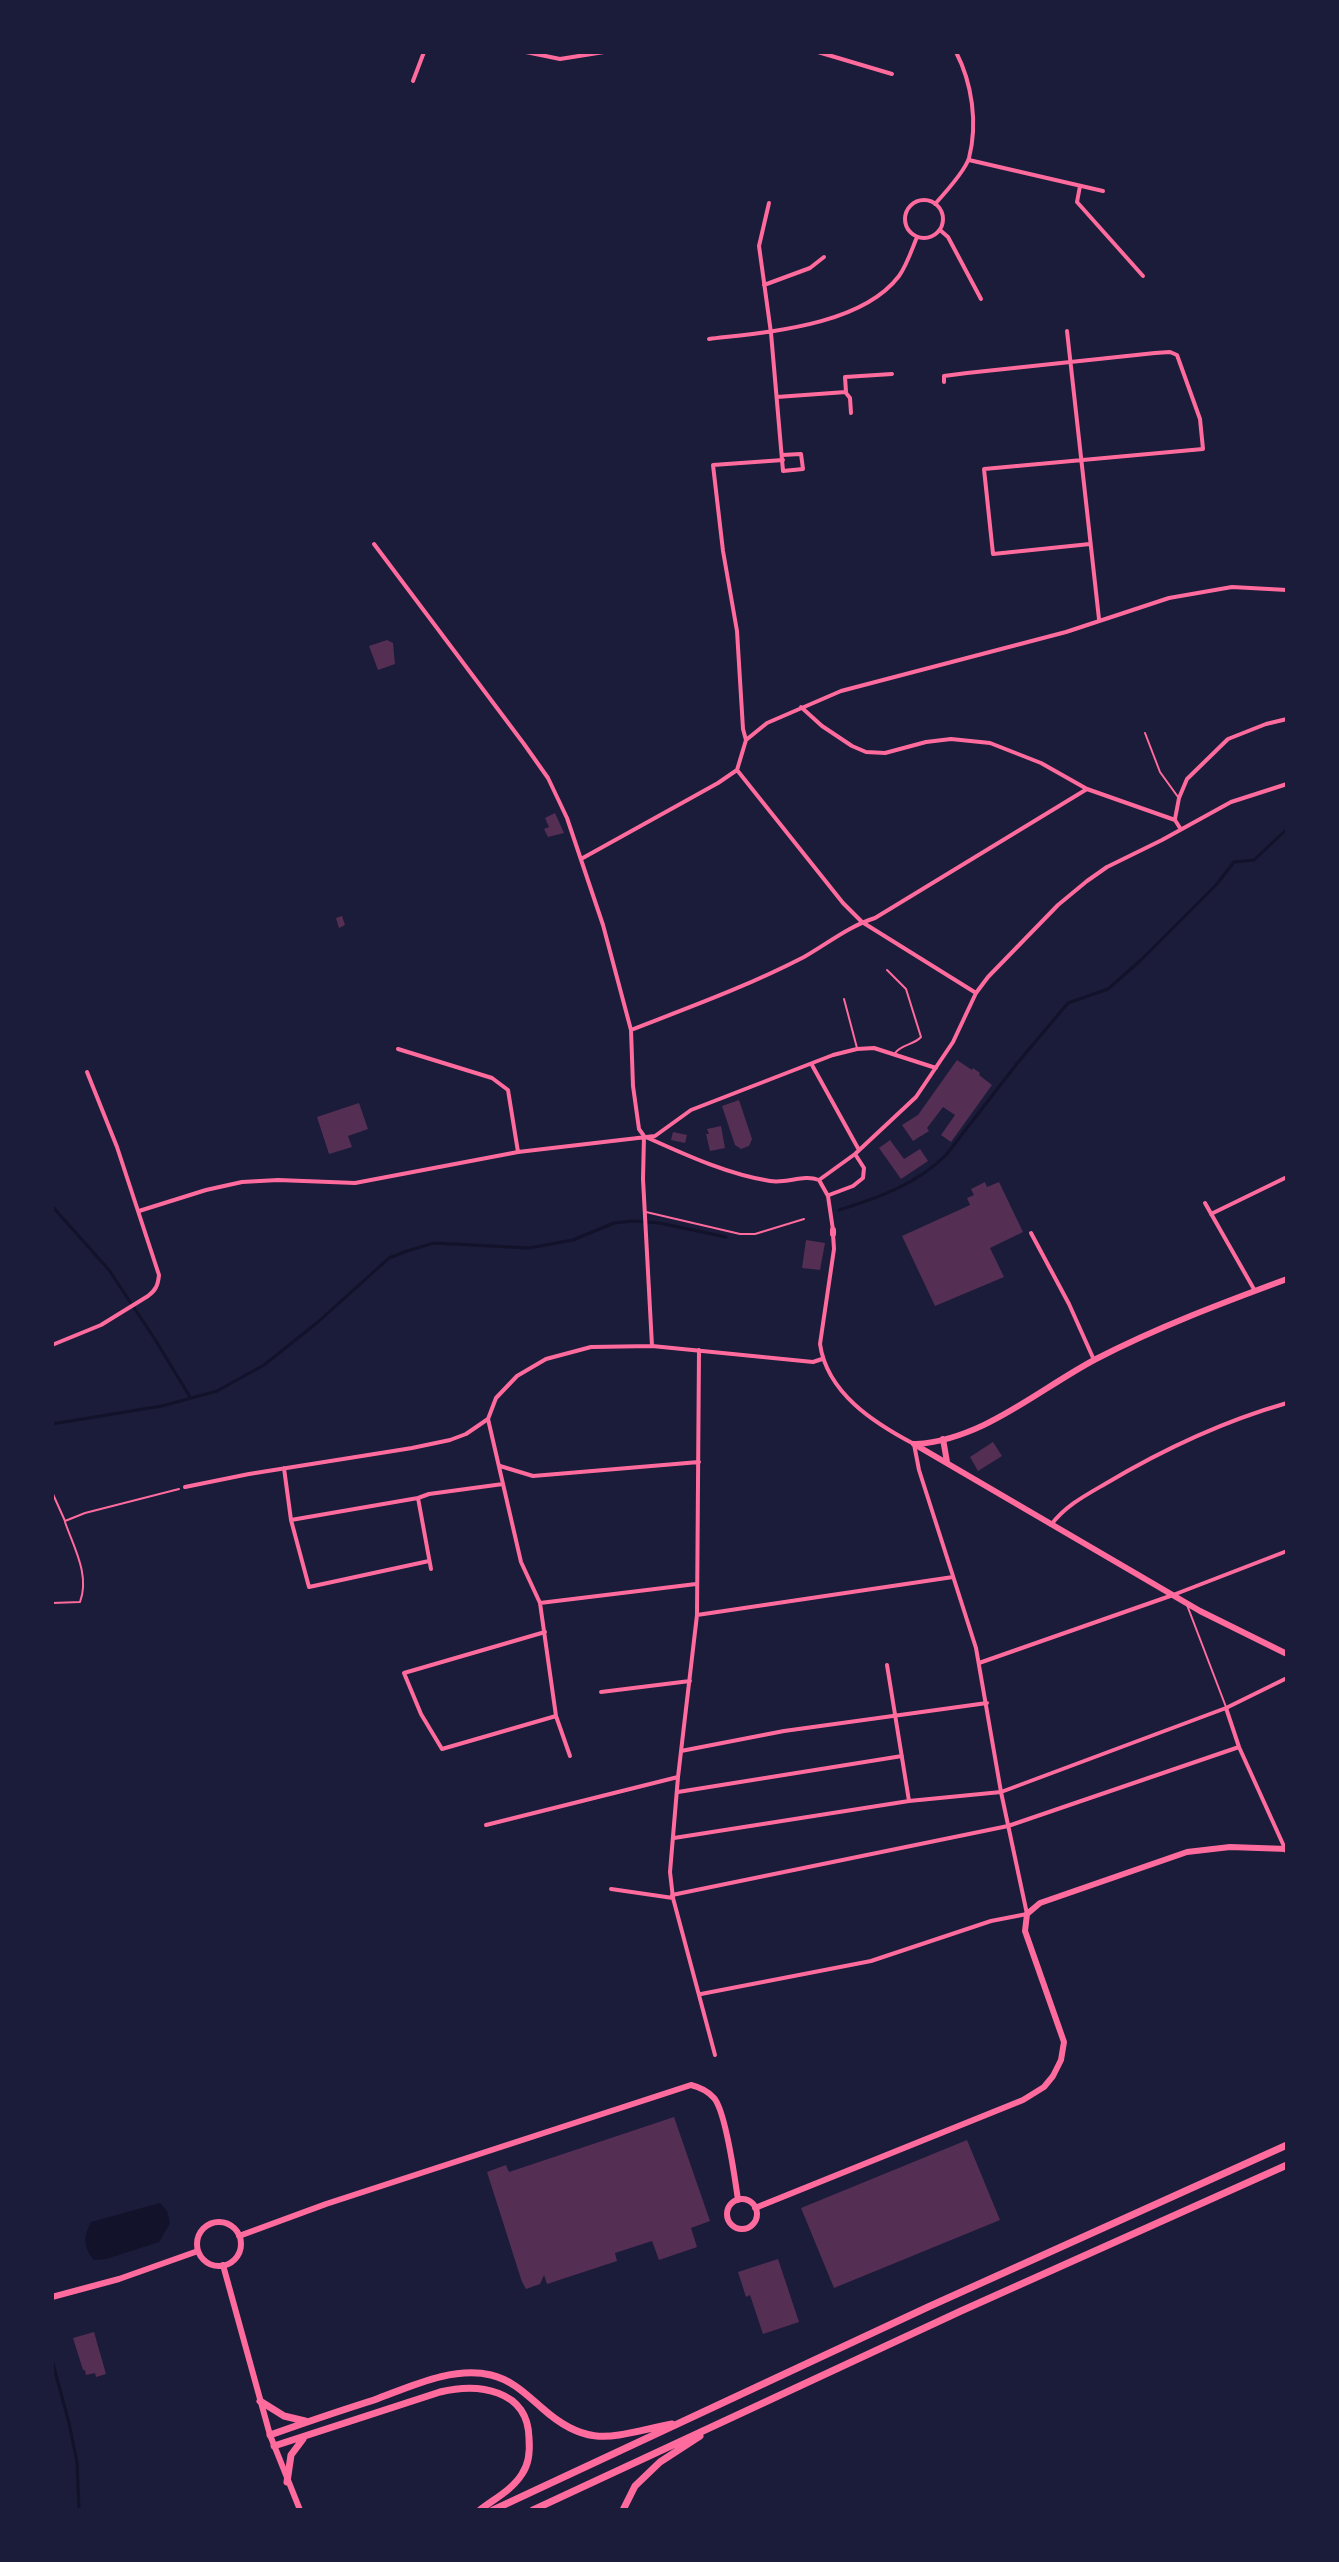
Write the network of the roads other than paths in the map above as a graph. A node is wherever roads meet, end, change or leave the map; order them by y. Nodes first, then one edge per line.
1 (424, 52) edge
2 (526, 52) edge
3 (604, 52) edge
4 (818, 52) edge
5 (956, 52) edge
6 (892, 74) dead end
7 (413, 81) dead end
8 (969, 160) junction
9 (1080, 186) junction
10 (1103, 191) dead end
11 (769, 203) dead end
12 (935, 204) junction
13 (940, 229) junction
14 (917, 237) junction
15 (824, 257) dead end
16 (1143, 276) dead end
17 (764, 285) junction
18 (981, 299) dead end
19 (1067, 331) dead end
20 (771, 333) junction
21 (709, 339) dead end
22 (1071, 362) junction
23 (892, 374) dead end
24 (944, 382) dead end
25 (846, 392) junction
26 (777, 397) junction
27 (851, 413) dead end
28 (782, 458) junction
29 (1082, 460) junction
30 (374, 544) dead end
31 (1090, 544) junction
32 (1287, 590) edge
33 (1099, 620) junction
34 (801, 707) junction
35 (1287, 719) edge
36 (1145, 733) dead end
37 (746, 740) junction
38 (737, 770) junction
39 (1287, 784) edge
40 (1087, 789) junction
41 (1179, 798) junction
42 (1175, 820) junction
43 (1180, 828) junction
44 (581, 859) junction
45 (862, 922) junction
46 (887, 970) dead end
47 (976, 993) junction
48 (844, 999) dead end
49 (631, 1030) junction
50 (398, 1049) dead end
51 (857, 1049) junction
52 (895, 1054) junction
53 (811, 1064) junction
54 (936, 1068) junction
55 (87, 1072) dead end
56 (644, 1136) junction
57 (518, 1152) junction
58 (857, 1152) junction
59 (1287, 1177) edge
60 (819, 1180) junction
61 (828, 1196) junction
62 (1205, 1203) dead end
63 (139, 1211) junction
64 (645, 1214) junction
65 (1211, 1214) junction
66 (804, 1219) dead end
67 (1031, 1233) dead end
68 (1287, 1279) edge
69 (1255, 1291) junction
70 (52, 1345) edge
71 (652, 1346) junction
72 (699, 1350) junction
73 (822, 1359) junction
74 (1094, 1360) junction
75 (1287, 1403) edge
76 (488, 1419) junction
77 (943, 1439) junction
78 (914, 1444) junction
79 (699, 1462) junction
80 (947, 1462) junction
81 (499, 1466) junction
82 (284, 1468) junction
83 (503, 1484) junction
84 (185, 1487) road end
85 (418, 1498) junction
86 (291, 1520) junction
87 (1051, 1525) junction
88 (1287, 1551) edge
89 (429, 1561) junction
90 (431, 1569) dead end
91 (953, 1577) junction
92 (697, 1584) junction
93 (1173, 1595) junction
94 (540, 1603) junction
95 (1186, 1603) junction
96 (697, 1615) junction
97 (545, 1632) junction
98 (1287, 1654) edge
99 (979, 1663) junction
100 (887, 1665) dead end
101 (1287, 1678) edge
102 (690, 1681) junction
103 (601, 1692) dead end
104 (987, 1703) junction
105 (1226, 1708) junction
106 (556, 1716) junction
107 (896, 1716) junction
108 (1239, 1747) junction
109 (681, 1751) junction
110 (570, 1756) dead end
111 (902, 1756) junction
112 (678, 1777) junction
113 (678, 1792) junction
114 (1001, 1792) junction
115 (909, 1801) junction
116 (486, 1825) dead end
117 (1008, 1826) junction
118 (674, 1838) junction
119 (1287, 1850) edge
120 (611, 1889) dead end
121 (672, 1897) junction
122 (1027, 1914) junction
123 (701, 1994) junction
124 (715, 2055) dead end
125 (1287, 2145) edge
126 (1287, 2165) edge
127 (738, 2200) junction
128 (755, 2208) junction
129 (239, 2236) junction
130 (198, 2251) junction
131 (223, 2265) junction
132 (52, 2297) edge
133 (260, 2401) junction
134 (685, 2421) junction
135 (308, 2422) junction
136 (714, 2425) junction
137 (270, 2435) junction
138 (305, 2437) junction
139 (274, 2446) junction
140 (287, 2482) junction
141 (300, 2510) edge
142 (480, 2510) edge
143 (493, 2510) edge
144 (533, 2510) edge
145 (623, 2510) edge

1 - 7 street
2 - 3 street
4 - 6 street
5 - 8 street
8 - 9 street
8 - 12 street
9 - 10 street
9 - 16 street
11 - 17 street
12 - 13 street
12 - 14 street
13 - 14 street
13 - 18 street
14 - 20 street
15 - 17 street
17 - 20 street
19 - 22 street
20 - 21 street
20 - 26 street
22 - 24 street
22 - 29 street
22 - 29 street
23 - 25 street
25 - 26 street
25 - 27 street
26 - 28 street
28 - 28 street
28 - 37 street
29 - 31 street
29 - 31 street
30 - 44 street
31 - 33 street
32 - 33 street
33 - 34 street
34 - 37 street
34 - 40 street
35 - 41 street
36 - 41 lane
37 - 38 street
38 - 44 street
38 - 45 street
39 - 43 street
40 - 42 street
40 - 45 street
41 - 42 street
42 - 43 street
43 - 47 street
44 - 49 street
45 - 47 street
45 - 49 street
46 - 52 lane
47 - 54 street
48 - 51 lane
49 - 56 street
50 - 57 street
51 - 52 street
51 - 53 street
52 - 54 street
53 - 56 street
53 - 58 street
54 - 58 street
55 - 63 street
56 - 57 street
56 - 60 street
56 - 64 street
57 - 63 street
58 - 60 street
58 - 61 street
59 - 65 street
60 - 61 street
61 - 73 street
62 - 65 street
63 - 70 street
64 - 66 lane
64 - 71 street
65 - 69 street
67 - 74 street
68 - 69 street
69 - 74 street
71 - 72 street
71 - 76 street
72 - 73 street
72 - 79 street
73 - 78 street
74 - 77 street
75 - 87 street
76 - 81 street
76 - 82 street
77 - 78 street
77 - 80 street
78 - 80 street
78 - 91 street
79 - 81 street
79 - 92 street
80 - 87 street
81 - 83 street
82 - 84 street
82 - 86 street
83 - 85 street
83 - 94 street
85 - 86 street
85 - 89 street
86 - 89 street
87 - 93 street
88 - 93 street
89 - 90 street
91 - 96 street
91 - 99 street
92 - 94 street
92 - 96 street
93 - 95 street
93 - 99 street
94 - 97 street
95 - 98 street
95 - 105 lane
96 - 102 street
97 - 106 street
97 - 106 street
99 - 104 street
100 - 107 street
101 - 105 street
102 - 103 street
102 - 109 street
104 - 107 street
104 - 114 street
105 - 108 street
105 - 114 street
106 - 110 street
107 - 109 street
107 - 111 street
108 - 117 street
108 - 119 street
109 - 112 street
111 - 113 street
111 - 115 street
112 - 113 street
112 - 116 street
113 - 118 street
114 - 115 street
114 - 117 street
115 - 118 street
117 - 121 street
117 - 122 street
118 - 121 street
119 - 122 street
120 - 121 street
121 - 123 street
122 - 123 street
122 - 128 street
123 - 124 street
125 - 134 highway
126 - 136 highway
127 - 128 street
127 - 128 street
127 - 129 street
129 - 130 street
129 - 131 street
130 - 131 street
130 - 132 street
131 - 133 street
133 - 135 highway
133 - 137 street
134 - 135 highway
134 - 143 highway
135 - 137 highway
136 - 144 highway
136 - 145 highway
137 - 139 street
138 - 139 highway
138 - 140 highway
138 - 142 highway
139 - 140 street
140 - 141 street

